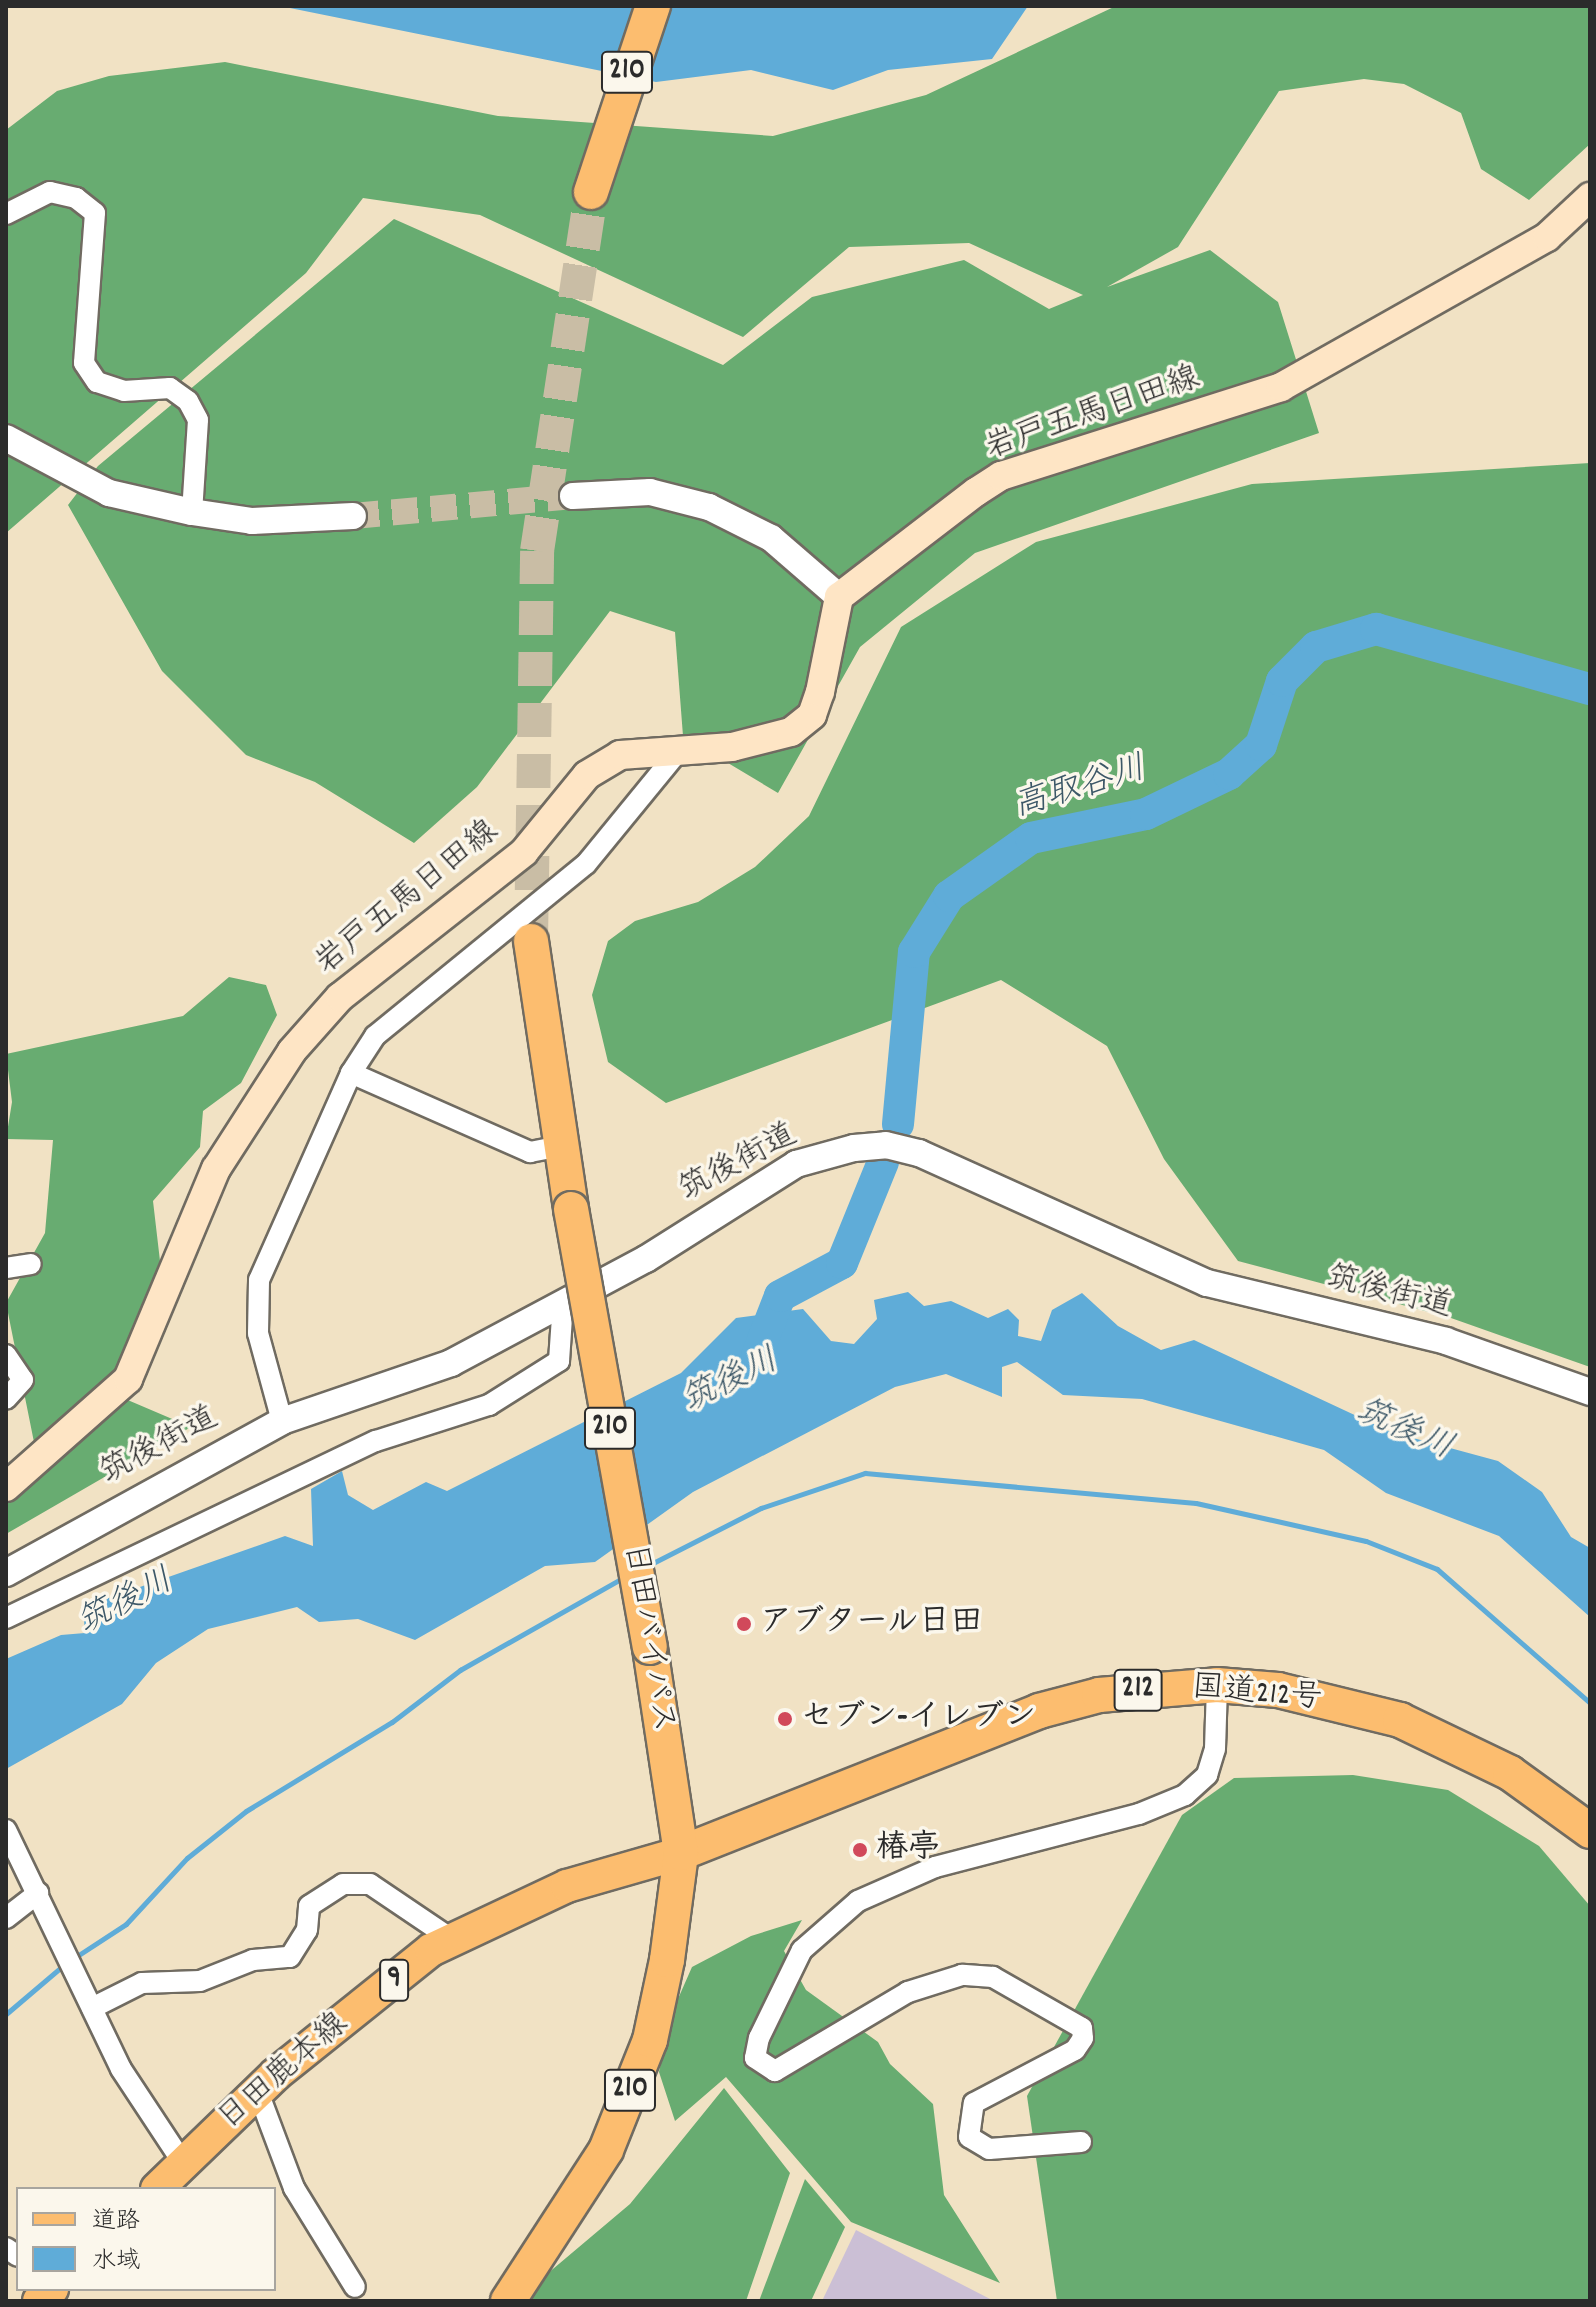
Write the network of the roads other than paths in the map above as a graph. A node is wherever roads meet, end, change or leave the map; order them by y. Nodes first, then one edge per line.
1 (653, 6) edge
2 (591, 192) tunnel mouth
3 (1590, 197) edge
4 (6, 214) edge
5 (6, 438) edge
6 (573, 496) tunnel mouth
7 (192, 512) junction
8 (353, 516) tunnel mouth
9 (839, 597) junction
10 (676, 754) junction
11 (531, 941) tunnel mouth
12 (351, 1073) junction
13 (560, 1146) junction
14 (31, 1264) dead end
15 (6, 1268) edge
16 (563, 1303) junction
17 (6, 1355) edge
18 (1590, 1392) edge
19 (6, 1399) edge
20 (282, 1421) junction
21 (6, 1487) edge
22 (6, 1573) edge
23 (6, 1618) edge
24 (1217, 1685) junction
25 (6, 1830) edge
26 (1590, 1831) edge
27 (681, 1853) junction
28 (38, 1893) junction
29 (6, 1918) edge
30 (453, 1940) junction
31 (92, 2008) junction
32 (258, 2092) junction
33 (1081, 2142) dead end
34 (183, 2163) junction
35 (159, 2187) edge
36 (355, 2287) dead end
37 (508, 2301) edge

1 - 2 highway, 210
3 - 9 main road, 岩戸五馬日田線
4 - 7 street
5 - 7 street
6 - 9 street
7 - 8 street
9 - 10 main road, 岩戸五馬日田線
10 - 12 street
10 - 21 main road, 岩戸五馬日田線
11 - 13 highway, 日田バイパス / 210
12 - 13 street
12 - 20 street
13 - 27 highway, 日田バイパス / 210, bridge
14 - 15 street
16 - 18 street, 筑後街道
16 - 20 street, 筑後街道
16 - 23 street
17 - 19 street
20 - 22 street, 筑後街道
24 - 26 highway, 国道212号 / 212
24 - 27 highway, 国道212号 / 212
24 - 33 street
25 - 28 street
27 - 30 main road, 日田鹿本線 / 9
27 - 37 highway, 日田バイパス / 210
28 - 29 street
28 - 31 street
30 - 31 street
30 - 32 main road, 日田鹿本線 / 9
31 - 34 street
32 - 34 main road, 日田鹿本線 / 9
32 - 36 street
34 - 35 main road, 日田鹿本線 / 9

